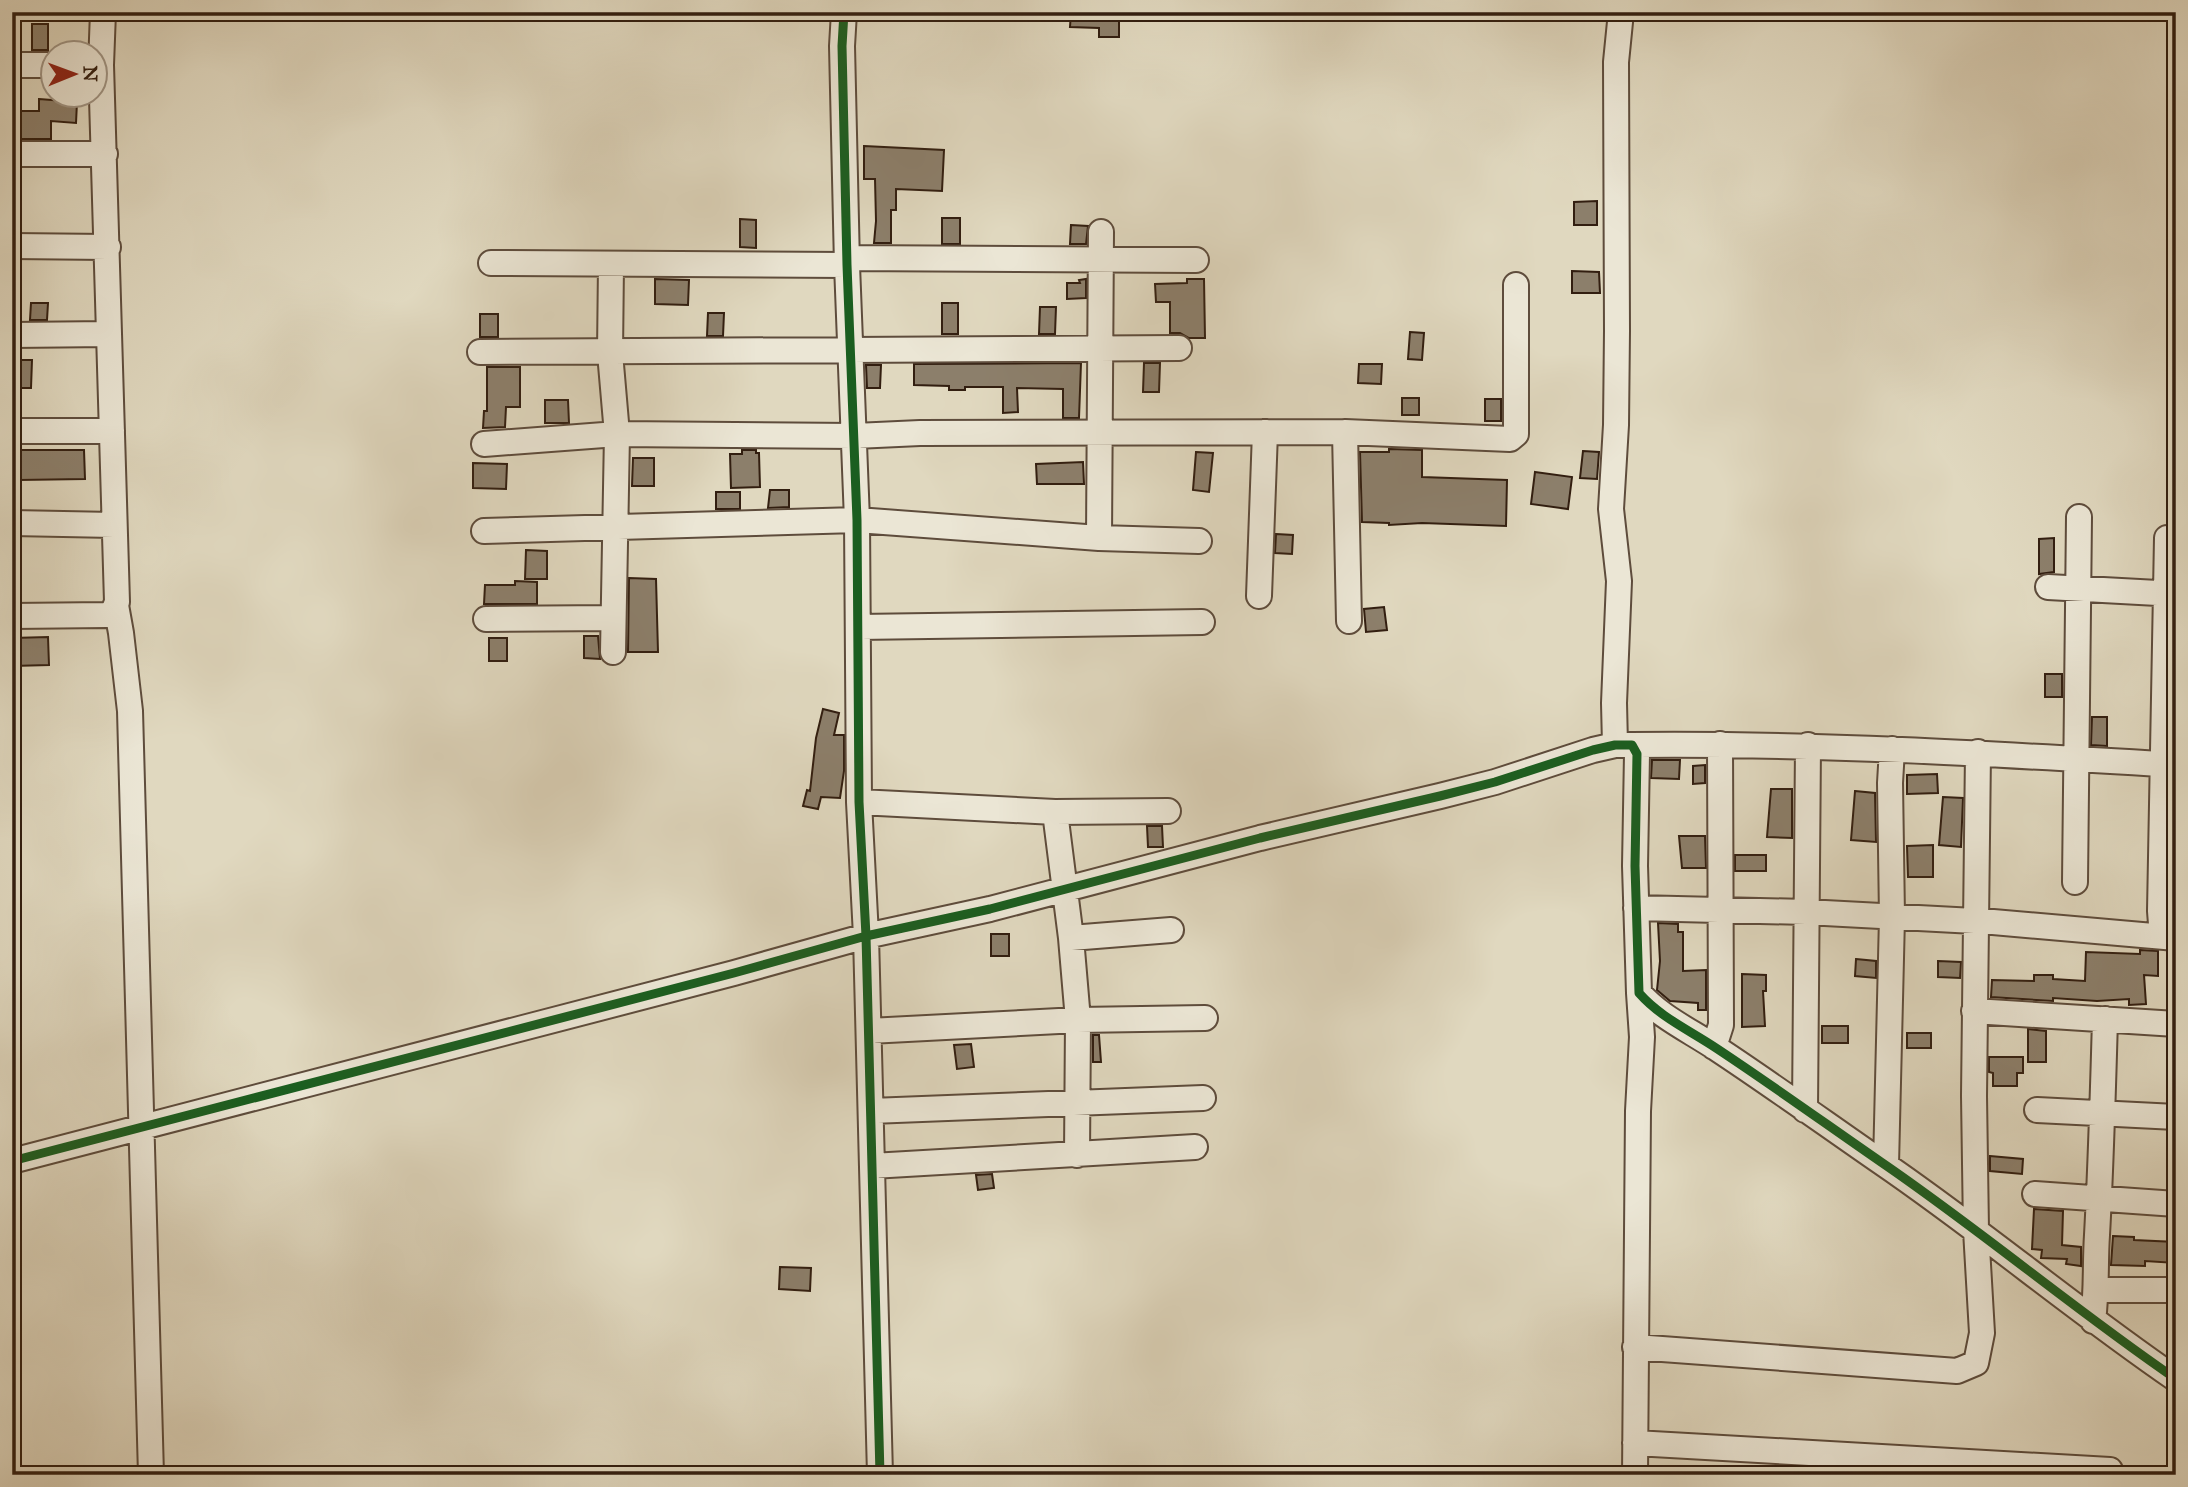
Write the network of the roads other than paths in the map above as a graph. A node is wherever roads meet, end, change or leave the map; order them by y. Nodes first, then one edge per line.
1 (103, 12) edge
2 (844, 12) edge
3 (1621, 12) edge
4 (101, 38) edge
5 (12, 65) edge
6 (38, 65) edge
7 (101, 108) edge
8 (12, 154) edge
9 (105, 154) junction
10 (1101, 232) dead end
11 (12, 246) edge
12 (108, 247) junction
13 (1101, 259) junction
14 (1196, 260) dead end
15 (847, 262) junction
16 (491, 263) dead end
17 (611, 264) junction
18 (1516, 285) dead end
19 (109, 334) junction
20 (12, 335) edge
21 (1102, 348) junction
22 (1179, 348) dead end
23 (851, 351) junction
24 (480, 352) dead end
25 (610, 353) junction
26 (12, 431) edge
27 (112, 431) junction
28 (1100, 432) junction
29 (1265, 432) junction
30 (1345, 432) junction
31 (617, 435) junction
32 (855, 436) junction
33 (484, 444) dead end
34 (2079, 517) dead end
35 (857, 520) junction
36 (12, 523) edge
37 (114, 525) junction
38 (616, 527) junction
39 (484, 531) dead end
40 (1098, 538) junction
41 (2167, 538) dead end
42 (1199, 541) dead end
43 (2048, 587) dead end
44 (2080, 588) junction
45 (2171, 593) edge
46 (1259, 596) dead end
47 (116, 605) junction
48 (12, 616) edge
49 (613, 618) junction
50 (486, 619) dead end
51 (1349, 621) dead end
52 (1202, 622) dead end
53 (858, 627) junction
54 (613, 652) dead end
55 (1720, 744) junction
56 (1623, 745) junction
57 (1808, 745) junction
58 (1892, 749) junction
59 (1978, 752) junction
60 (2076, 758) junction
61 (2169, 765) edge
62 (859, 802) junction
63 (1055, 811) junction
64 (1168, 811) dead end
65 (2075, 882) dead end
66 (1065, 889) junction
67 (1636, 908) junction
68 (1721, 911) junction
69 (1806, 912) junction
70 (1892, 917) junction
71 (1975, 921) junction
72 (1171, 930) dead end
73 (866, 936) junction
74 (2169, 937) edge
75 (1072, 938) junction
76 (1639, 993) junction
77 (1975, 1011) junction
78 (1205, 1018) dead end
79 (1078, 1020) junction
80 (2105, 1020) junction
81 (2176, 1024) edge
82 (869, 1031) junction
83 (1714, 1047) junction
84 (1203, 1098) dead end
85 (1078, 1103) junction
86 (1805, 1110) junction
87 (2038, 1110) dead end
88 (871, 1111) junction
89 (2102, 1113) junction
90 (2176, 1117) edge
91 (141, 1128) junction
92 (1195, 1147) dead end
93 (1077, 1155) junction
94 (12, 1161) edge
95 (1885, 1165) junction
96 (872, 1166) junction
97 (2035, 1194) dead end
98 (2100, 1198) junction
99 (2176, 1204) edge
100 (1976, 1230) junction
101 (2097, 1290) junction
102 (2176, 1290) edge
103 (2093, 1321) junction
104 (1635, 1348) junction
105 (2176, 1378) edge
106 (1635, 1443) junction
107 (2110, 1470) dead end
108 (151, 1475) edge
109 (880, 1475) edge
110 (1634, 1475) edge

1 - 4 street
2 - 15 street
3 - 56 street
5 - 6 street
7 - 9 street
8 - 9 street
9 - 12 street
10 - 13 street
11 - 12 street
12 - 19 street
13 - 14 street
13 - 15 street
13 - 21 street
15 - 17 street
15 - 23 street
16 - 17 street
17 - 25 street
18 - 30 street
19 - 20 street
19 - 27 street
21 - 22 street
21 - 23 street
21 - 28 street
23 - 25 street
23 - 32 street
24 - 25 street
25 - 31 street
26 - 27 street
27 - 37 street
28 - 29 street
28 - 32 street
28 - 40 street
29 - 30 street
29 - 46 street
30 - 51 street
31 - 32 street
31 - 33 street
31 - 38 street
32 - 35 street
34 - 44 street
35 - 38 street
35 - 40 street
35 - 53 street
36 - 37 street
37 - 47 street
38 - 39 street
38 - 49 street
40 - 42 street
41 - 45 street
43 - 44 street
44 - 45 street
44 - 60 street
45 - 61 street
47 - 48 street
47 - 91 street
49 - 50 street
49 - 54 street
52 - 53 street
53 - 62 street
55 - 56 street
55 - 57 street
55 - 68 street
56 - 66 street
56 - 67 street
57 - 58 street
57 - 69 street
58 - 59 street
58 - 70 street
59 - 60 street
59 - 71 street
60 - 61 street
60 - 65 street
61 - 74 street
62 - 63 street
62 - 73 street
63 - 64 street
63 - 66 street
66 - 73 street
66 - 75 street
67 - 68 street
67 - 76 street
68 - 69 street
68 - 83 street
69 - 70 street
69 - 86 street
70 - 71 street
70 - 95 street
71 - 74 street
71 - 77 street
72 - 75 street
73 - 82 street
73 - 91 street
75 - 79 street
76 - 83 street
76 - 104 street
77 - 80 street
77 - 100 street
78 - 79 street
79 - 82 street
79 - 85 street
80 - 81 street
80 - 89 street
82 - 88 street
83 - 86 street
84 - 85 street
85 - 88 street
85 - 93 street
86 - 95 street
87 - 89 street
88 - 96 street
89 - 90 street
89 - 98 street
91 - 94 street
91 - 108 street
92 - 93 street
93 - 96 street
95 - 100 street
96 - 109 street
97 - 98 street
98 - 99 street
98 - 101 street
100 - 103 street
100 - 104 street
101 - 102 street
101 - 103 street
103 - 105 street
104 - 106 street
106 - 107 street
106 - 110 street

